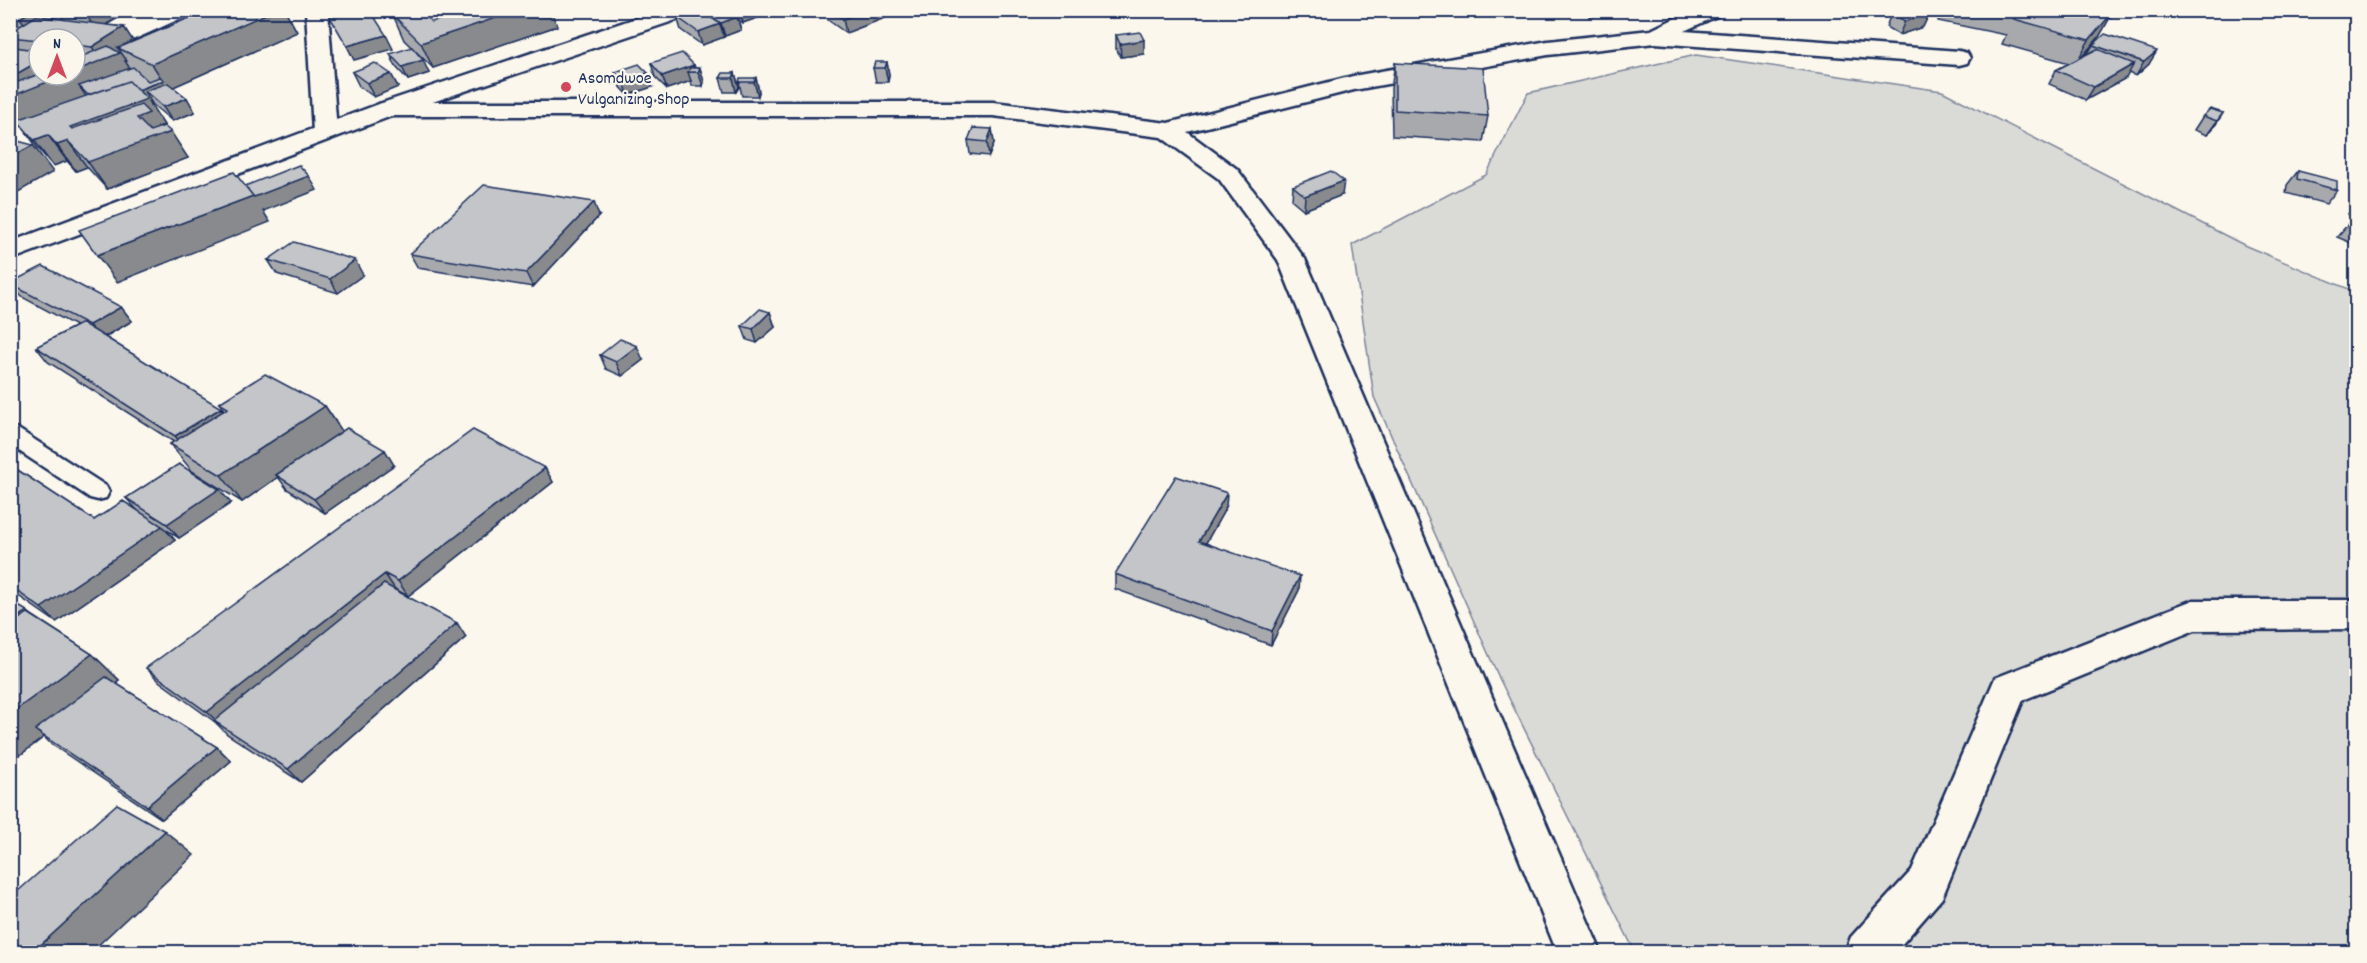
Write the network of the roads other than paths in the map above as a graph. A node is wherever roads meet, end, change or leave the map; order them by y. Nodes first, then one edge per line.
1 (317, 10) edge
2 (683, 10) edge
3 (1711, 10) edge
4 (1655, 36) junction
5 (1959, 58) dead end
6 (388, 109) junction
7 (1168, 130) junction
8 (325, 132) junction
9 (10, 252) edge
10 (10, 434) edge
11 (98, 492) dead end
12 (2356, 615) edge
13 (1579, 952) edge
14 (1867, 952) edge

1 - 8 street
2 - 6 street
3 - 4 street
4 - 5 street
4 - 7 street
6 - 7 street
6 - 8 street
7 - 13 street
8 - 9 street
10 - 11 lane
12 - 14 street

